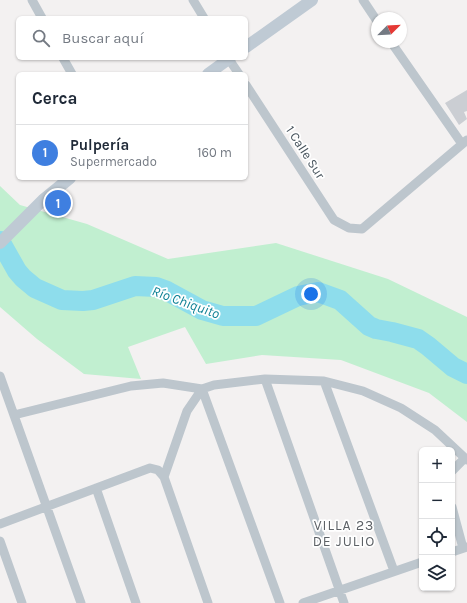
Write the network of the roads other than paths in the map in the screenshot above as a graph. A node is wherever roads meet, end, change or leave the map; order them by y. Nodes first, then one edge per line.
1 (32, 0) edge
2 (193, 0) edge
3 (312, 0) edge
4 (363, 0) edge
5 (371, 12) edge
6 (41, 16) edge
7 (203, 16) edge
8 (248, 46) edge
9 (396, 48) edge
10 (64, 60) edge
11 (226, 60) edge
12 (230, 60) edge
13 (71, 72) edge
14 (211, 72) edge
15 (238, 72) edge
16 (248, 88) edge
17 (464, 142) edge
18 (68, 180) edge
19 (0, 243) edge
20 (0, 376) edge
21 (265, 379) junction
22 (324, 381) junction
23 (202, 389) junction
24 (14, 415) junction
25 (466, 459) edge
26 (455, 468) edge
27 (164, 477) junction
28 (96, 488) junction
29 (46, 506) junction
30 (455, 516) edge
31 (0, 524) edge
32 (0, 541) edge
33 (465, 548) edge
34 (455, 551) edge
35 (419, 563) edge
36 (394, 571) junction
37 (340, 590) junction
38 (22, 603) edge
39 (80, 603) edge
40 (136, 603) edge
41 (208, 603) edge
42 (280, 603) edge
43 (303, 603) edge
44 (344, 603) edge

1 - 6 street
2 - 7 street
3 - 8 street
4 - 5 street
9 - 17 street
10 - 13 street
11 - 14 street
12 - 15 street
16 - 17 street, 1 Calle Sur
18 - 19 street
20 - 24 street
21 - 22 street
21 - 23 street
21 - 37 street
22 - 25 street
22 - 36 street
23 - 24 street
23 - 27 street
23 - 42 street
24 - 29 street
25 - 26 street
27 - 28 street
27 - 41 street
28 - 29 street
28 - 40 street
29 - 31 street
29 - 39 street
30 - 33 street
32 - 38 street
33 - 34 street
35 - 36 street
36 - 37 street
37 - 43 street
37 - 44 street

